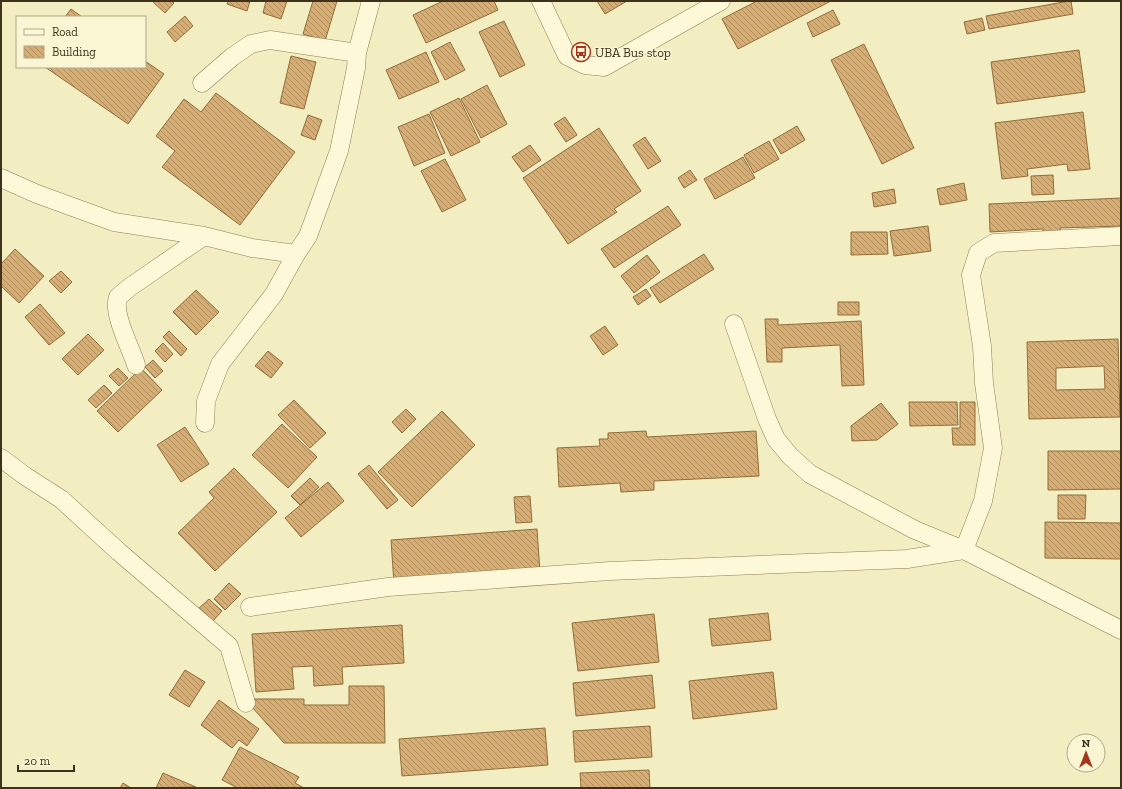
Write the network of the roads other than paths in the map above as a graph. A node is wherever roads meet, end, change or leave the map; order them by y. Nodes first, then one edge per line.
1 (371, 1) edge
2 (541, 1) edge
3 (720, 1) edge
4 (357, 53) junction
5 (202, 83) dead end
6 (1, 178) edge
7 (204, 236) junction
8 (1121, 236) edge
9 (296, 254) junction
10 (734, 324) dead end
11 (136, 365) dead end
12 (206, 423) dead end
13 (1, 458) edge
14 (964, 550) junction
15 (250, 607) dead end
16 (1121, 630) edge
17 (246, 703) dead end

1 - 4 street
2 - 3 street
4 - 5 street
4 - 9 street
6 - 7 street
7 - 9 street
7 - 11 street
8 - 14 street
9 - 12 street
10 - 14 street
13 - 17 street
14 - 15 street
14 - 16 street

